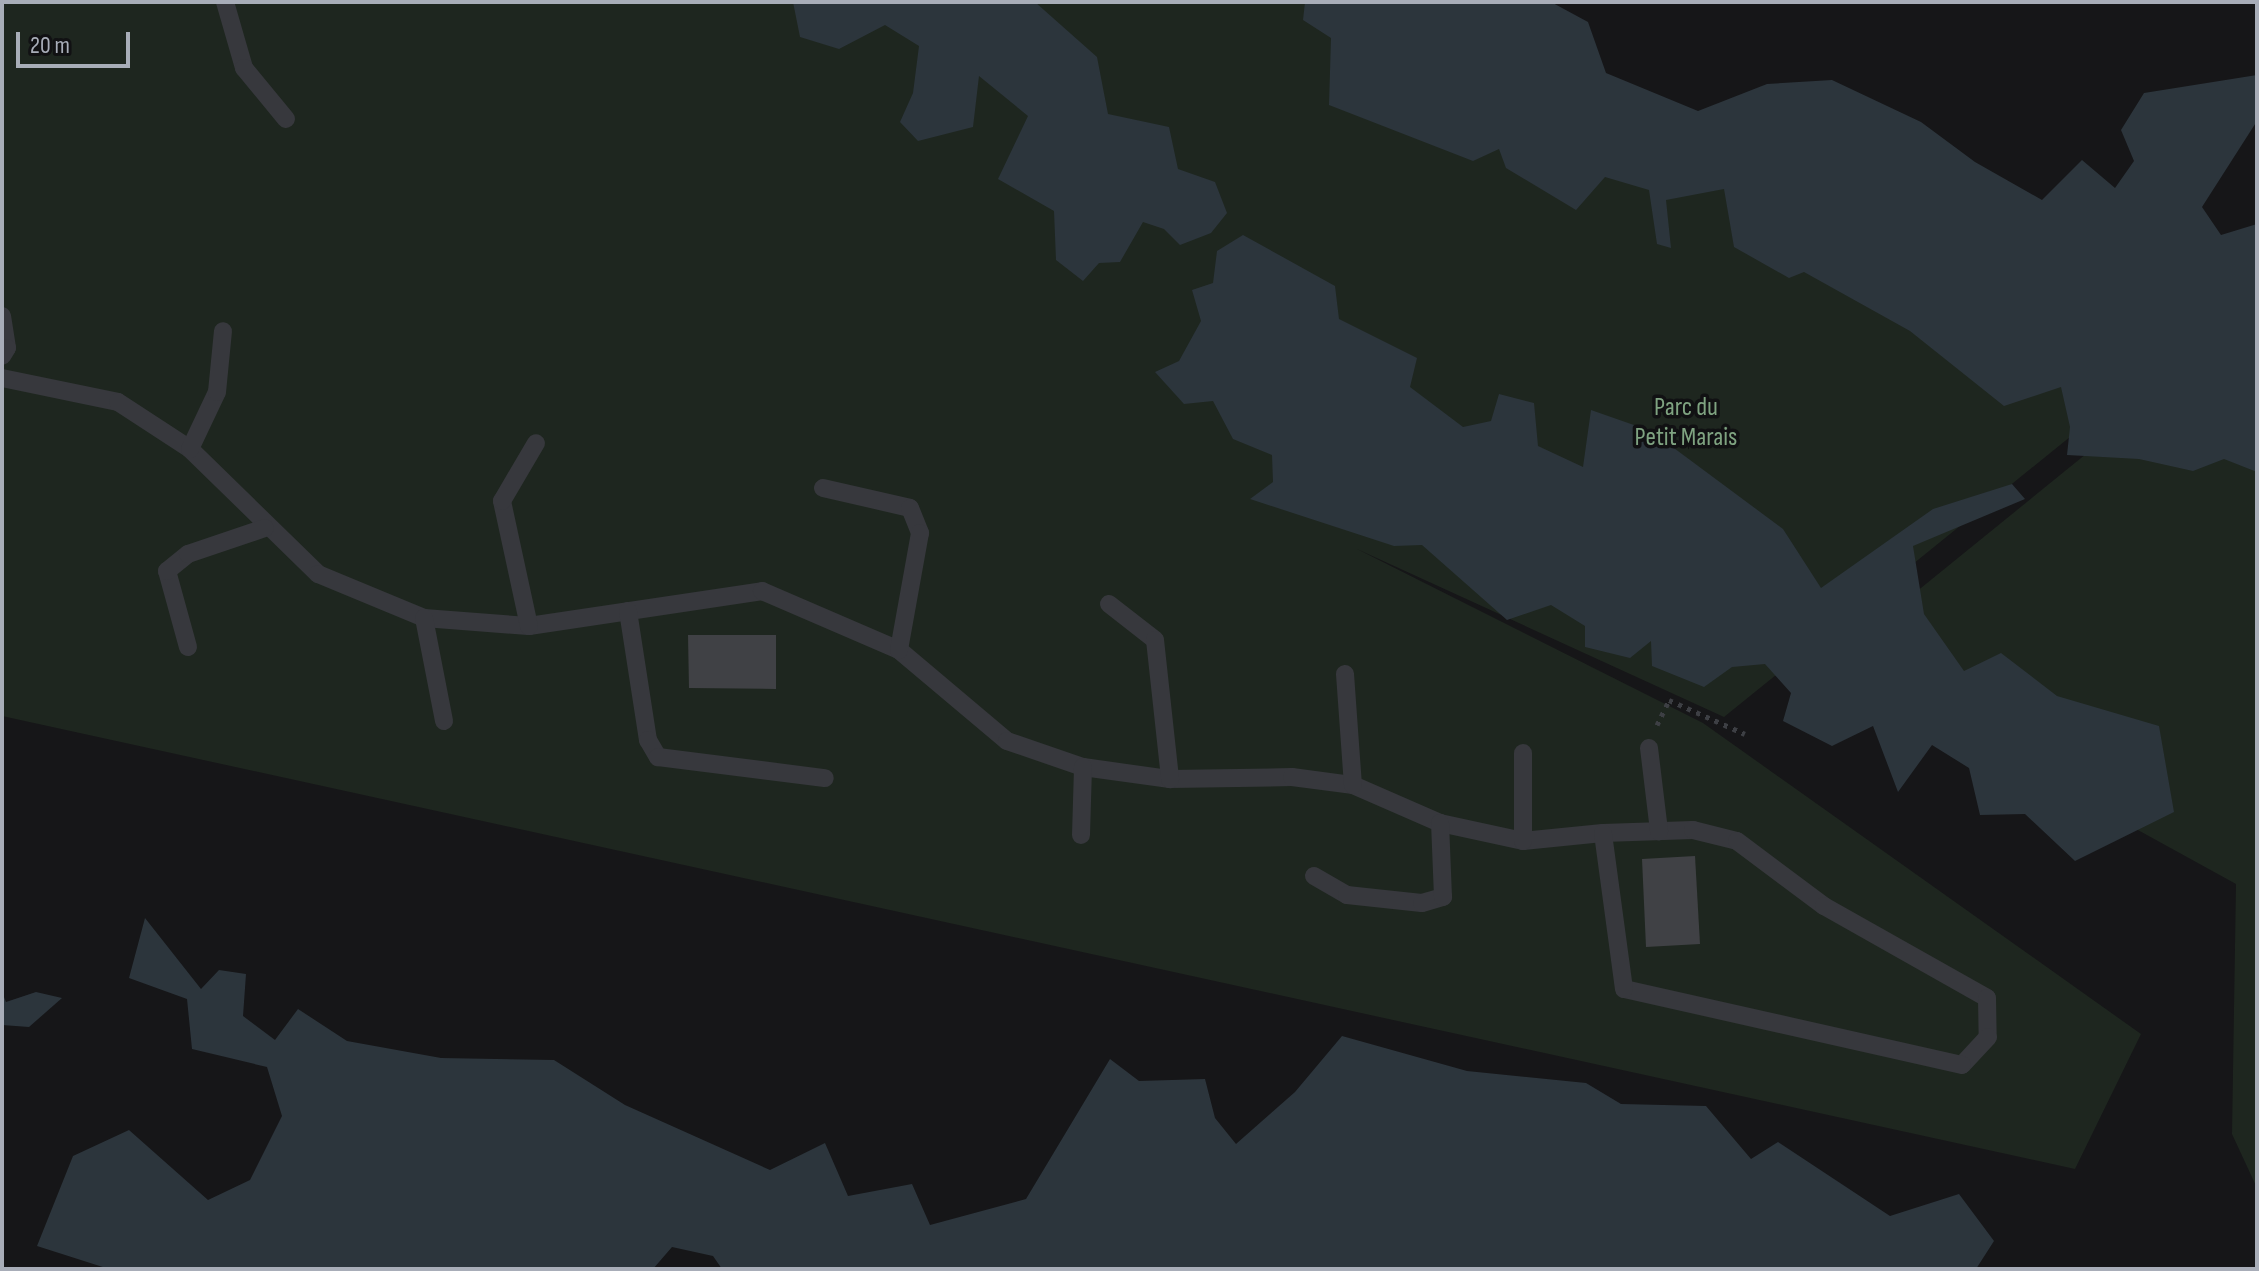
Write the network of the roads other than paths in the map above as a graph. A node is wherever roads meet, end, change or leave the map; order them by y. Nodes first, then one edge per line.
1 (225, 2) edge
2 (286, 119) dead end
3 (2, 316) edge
4 (223, 331) dead end
5 (2, 356) edge
6 (2, 378) edge
7 (536, 443) dead end
8 (190, 449) junction
9 (823, 488) dead end
10 (265, 528) junction
11 (1109, 604) dead end
12 (628, 611) junction
13 (424, 618) junction
14 (529, 626) junction
15 (188, 647) dead end
16 (899, 650) junction
17 (1345, 674) dead end
18 (444, 721) dead end
19 (1649, 748) road end
20 (1523, 753) dead end
21 (1083, 767) junction
22 (825, 778) dead end
23 (1170, 779) junction
24 (1353, 785) junction
25 (1440, 823) junction
26 (1659, 831) junction
27 (1603, 833) junction
28 (1081, 835) dead end
29 (1523, 841) junction
30 (1314, 876) dead end

1 - 2 lane
3 - 5 lane
4 - 8 lane
6 - 8 lane
7 - 14 lane
8 - 10 lane
9 - 16 lane
10 - 13 lane
10 - 15 lane
11 - 23 lane
12 - 14 lane
12 - 16 lane
12 - 22 lane
13 - 14 lane
13 - 18 lane
16 - 21 lane
17 - 24 lane
19 - 26 lane
20 - 29 lane
21 - 23 lane
21 - 28 lane
23 - 24 lane
24 - 25 lane
25 - 29 lane
25 - 30 lane
26 - 27 lane
26 - 27 lane
27 - 29 lane

